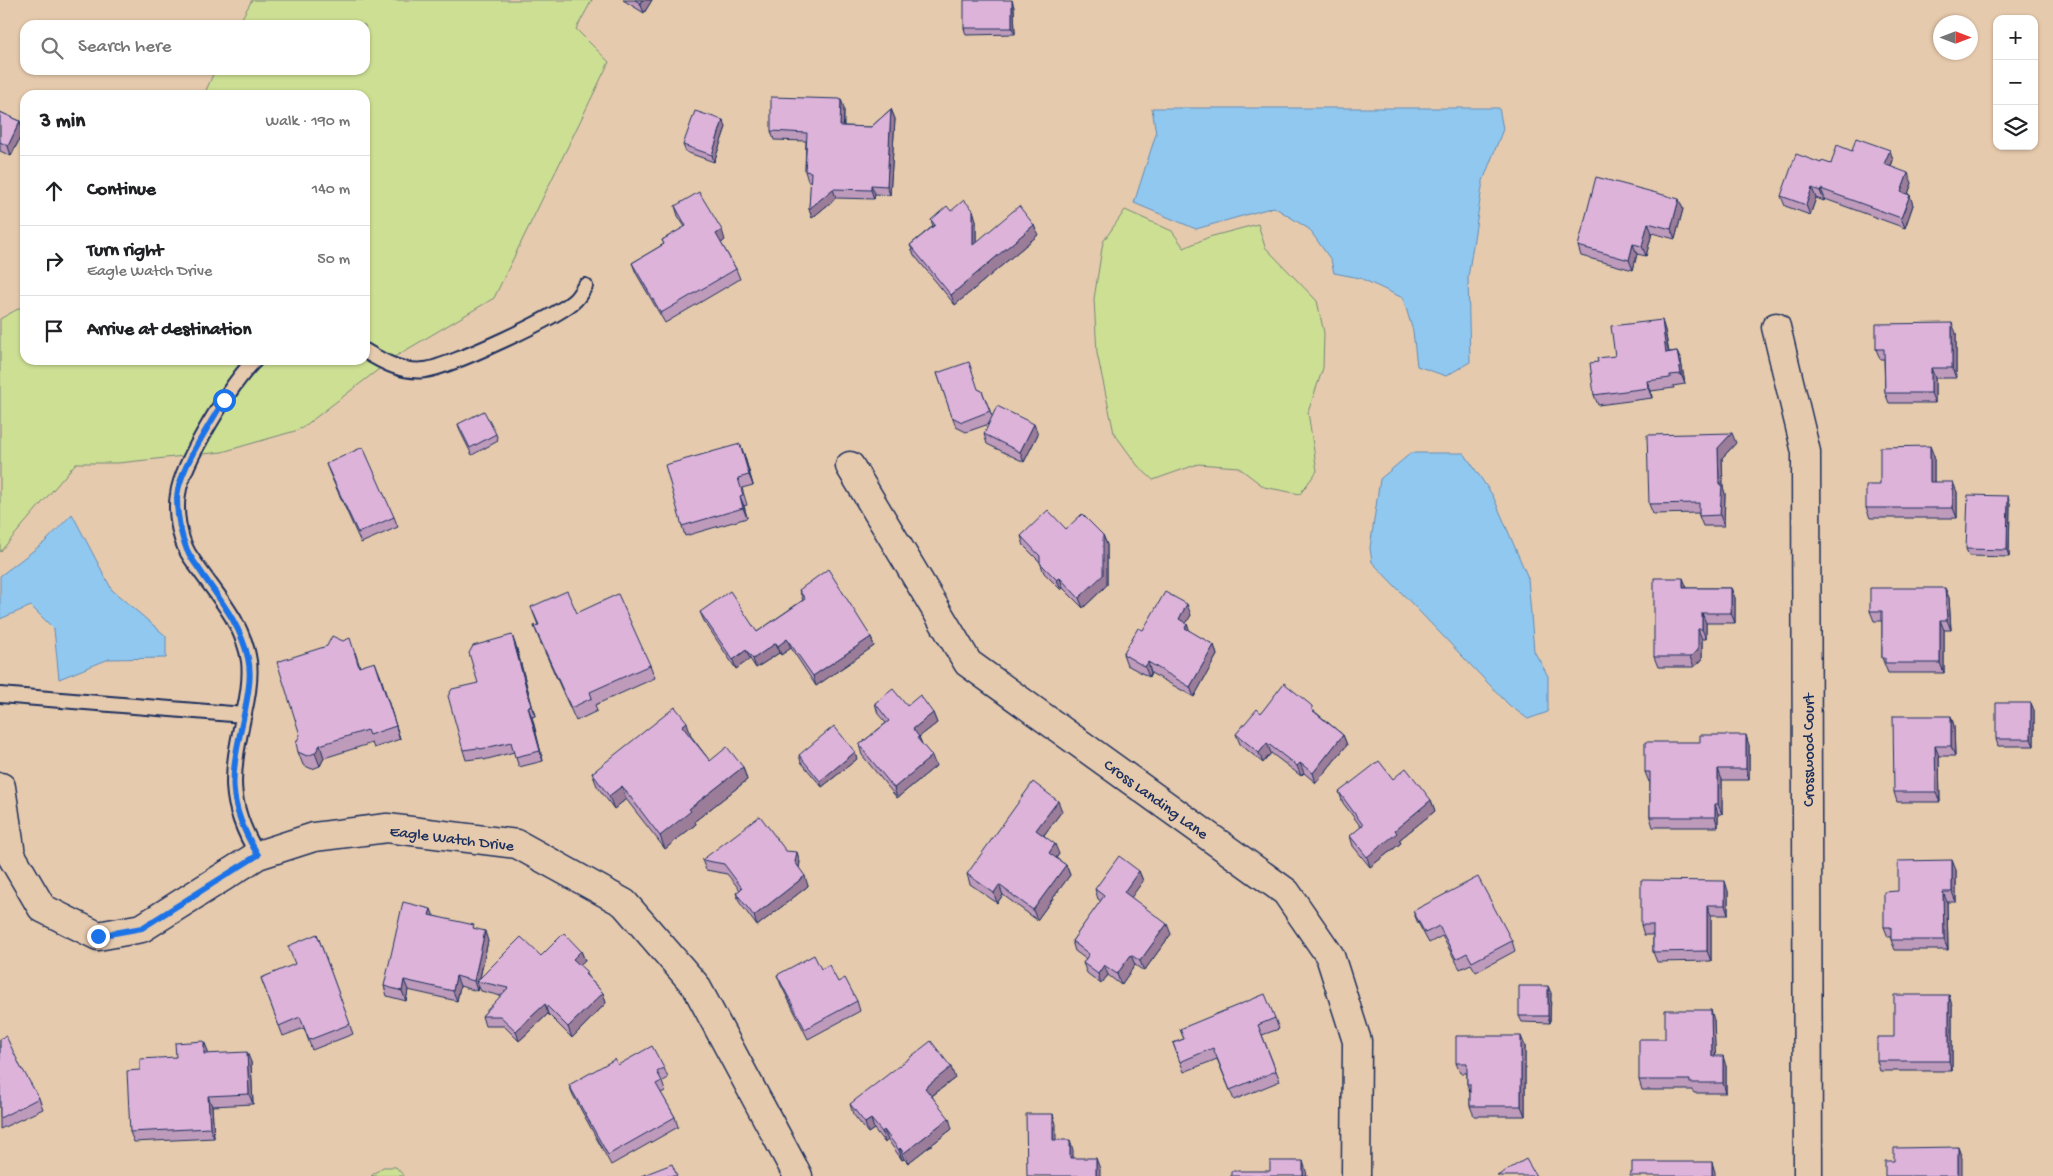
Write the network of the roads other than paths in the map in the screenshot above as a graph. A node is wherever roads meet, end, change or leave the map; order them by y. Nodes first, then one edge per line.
1 (584, 286) dead end
2 (1776, 327) dead end
3 (370, 354) edge
4 (251, 365) edge
5 (850, 466) dead end
6 (0, 695) edge
7 (244, 715) junction
8 (0, 787) edge
9 (258, 855) junction
10 (798, 1176) edge
11 (1356, 1176) edge
12 (1808, 1176) edge

1 - 3 lane
2 - 12 street, Crosswood Court
4 - 7 lane
5 - 11 street, Cross Landing Lane
6 - 7 lane
7 - 9 lane
8 - 9 street, Eagle Watch Drive
9 - 10 street, Eagle Watch Drive

